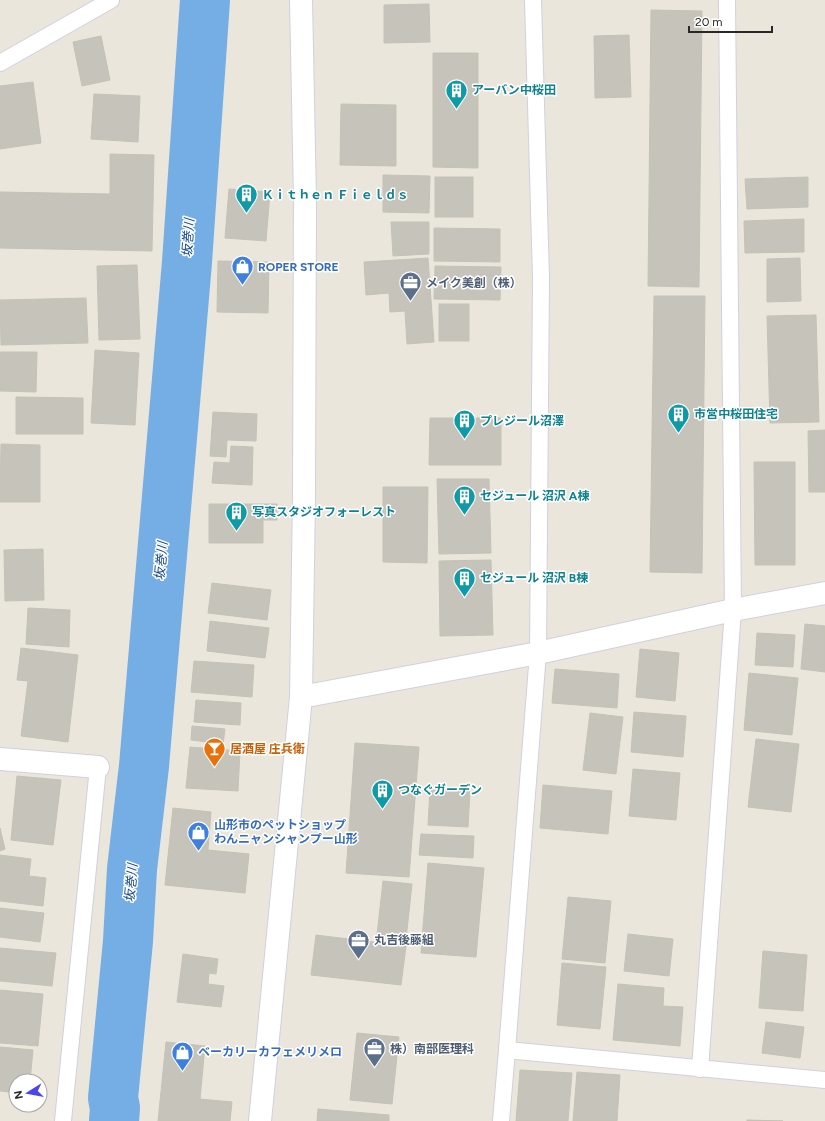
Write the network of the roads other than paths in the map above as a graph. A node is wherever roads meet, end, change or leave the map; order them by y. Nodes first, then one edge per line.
1 (111, 0) edge
2 (301, 0) edge
3 (533, 0) edge
4 (727, 0) edge
5 (0, 63) edge
6 (825, 593) edge
7 (733, 610) junction
8 (538, 653) junction
9 (301, 697) junction
10 (0, 759) edge
11 (98, 766) joint
12 (507, 1050) junction
13 (700, 1069) junction
14 (825, 1080) edge
15 (63, 1121) edge
16 (260, 1121) edge
17 (500, 1121) edge

1 - 5 lane
2 - 9 street
3 - 8 lane
4 - 7 lane
6 - 7 street
7 - 8 street
7 - 13 lane
8 - 9 street
8 - 12 lane
9 - 16 street
10 - 11 street
11 - 15 lane
12 - 13 lane
12 - 17 lane
13 - 14 lane

